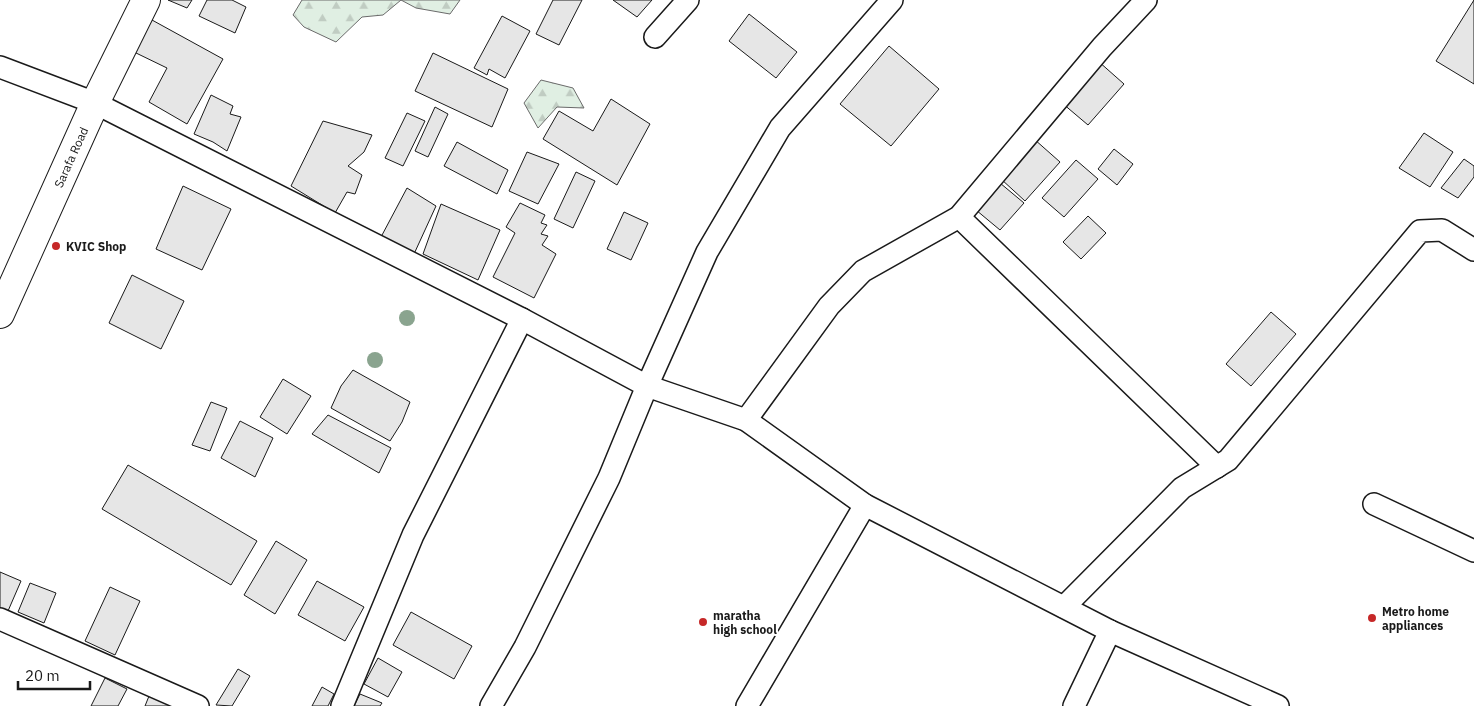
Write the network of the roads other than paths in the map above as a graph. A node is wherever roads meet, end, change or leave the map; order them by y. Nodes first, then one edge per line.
1 (146, 0) edge
2 (688, 0) edge
3 (892, 0) edge
4 (1146, 0) edge
5 (655, 37) dead end
6 (0, 67) edge
7 (96, 103) junction
8 (958, 217) junction
9 (1474, 250) edge
10 (0, 314) edge
11 (522, 320) junction
12 (647, 386) junction
13 (746, 420) junction
14 (1217, 467) junction
15 (1374, 504) dead end
16 (865, 505) junction
17 (1474, 551) edge
18 (1064, 607) junction
19 (0, 619) edge
20 (1110, 631) junction
21 (198, 706) edge
22 (342, 706) edge
23 (491, 706) edge
24 (747, 706) edge
25 (1074, 706) edge
26 (1278, 706) edge

1 - 7 street, Sarafa Road
2 - 5 street
3 - 12 street
4 - 8 street
6 - 7 street
7 - 10 street, Sarafa Road
7 - 11 street
8 - 13 street
8 - 14 street
9 - 14 street
11 - 12 street
11 - 22 street
12 - 13 street
12 - 23 street
13 - 16 street
14 - 18 street
15 - 17 street
16 - 18 street
16 - 24 street
18 - 20 street
19 - 21 street
20 - 25 street
20 - 26 street

